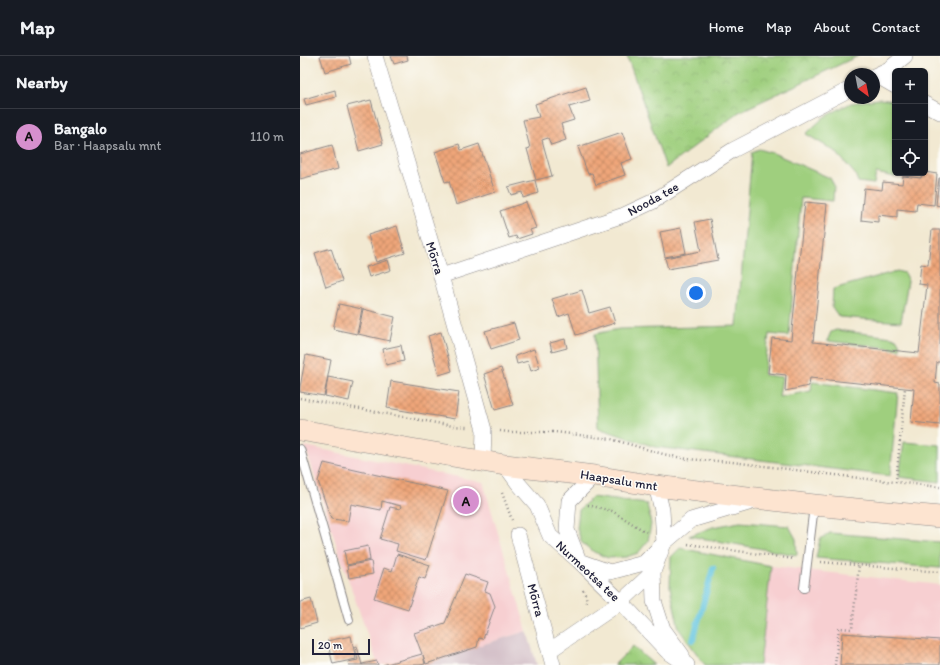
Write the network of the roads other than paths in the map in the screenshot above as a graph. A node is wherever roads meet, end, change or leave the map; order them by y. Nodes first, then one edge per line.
1 (375, 56) edge
2 (905, 56) edge
3 (880, 74) edge
4 (880, 78) edge
5 (892, 84) edge
6 (844, 92) edge
7 (928, 106) edge
8 (940, 112) edge
9 (441, 276) junction
10 (300, 430) edge
11 (300, 435) edge
12 (300, 449) edge
13 (483, 461) junction
14 (505, 465) junction
15 (594, 476) junction
16 (656, 486) junction
17 (762, 499) junction
18 (814, 505) junction
19 (940, 517) edge
20 (518, 535) road end
21 (664, 543) junction
22 (579, 561) junction
23 (653, 572) junction
24 (804, 588) dead end
25 (621, 602) junction
26 (349, 620) dead end
27 (551, 658) edge
28 (688, 665) edge

1 - 9 street, Mõrra
2 - 3 street
4 - 5 street
6 - 9 street, Nooda tee
7 - 8 street
9 - 13 street, Mõrra
10 - 11 lane
10 - 13 main road, Haapsalu mnt
12 - 26 lane
13 - 14 main road, Haapsalu mnt
14 - 15 main road, Haapsalu mnt
14 - 22 street, Nurmeotsa tee
15 - 16 main road, Haapsalu mnt
15 - 22 street
16 - 17 main road, Haapsalu mnt
16 - 21 street
17 - 18 main road, Haapsalu mnt
17 - 21 street
18 - 19 main road, Haapsalu mnt
18 - 24 lane
20 - 27 street, Mõrra
21 - 22 street
21 - 23 street
22 - 25 street, Nurmeotsa tee
23 - 25 street
23 - 28 street
25 - 27 street
25 - 28 street, Nurmeotsa tee

